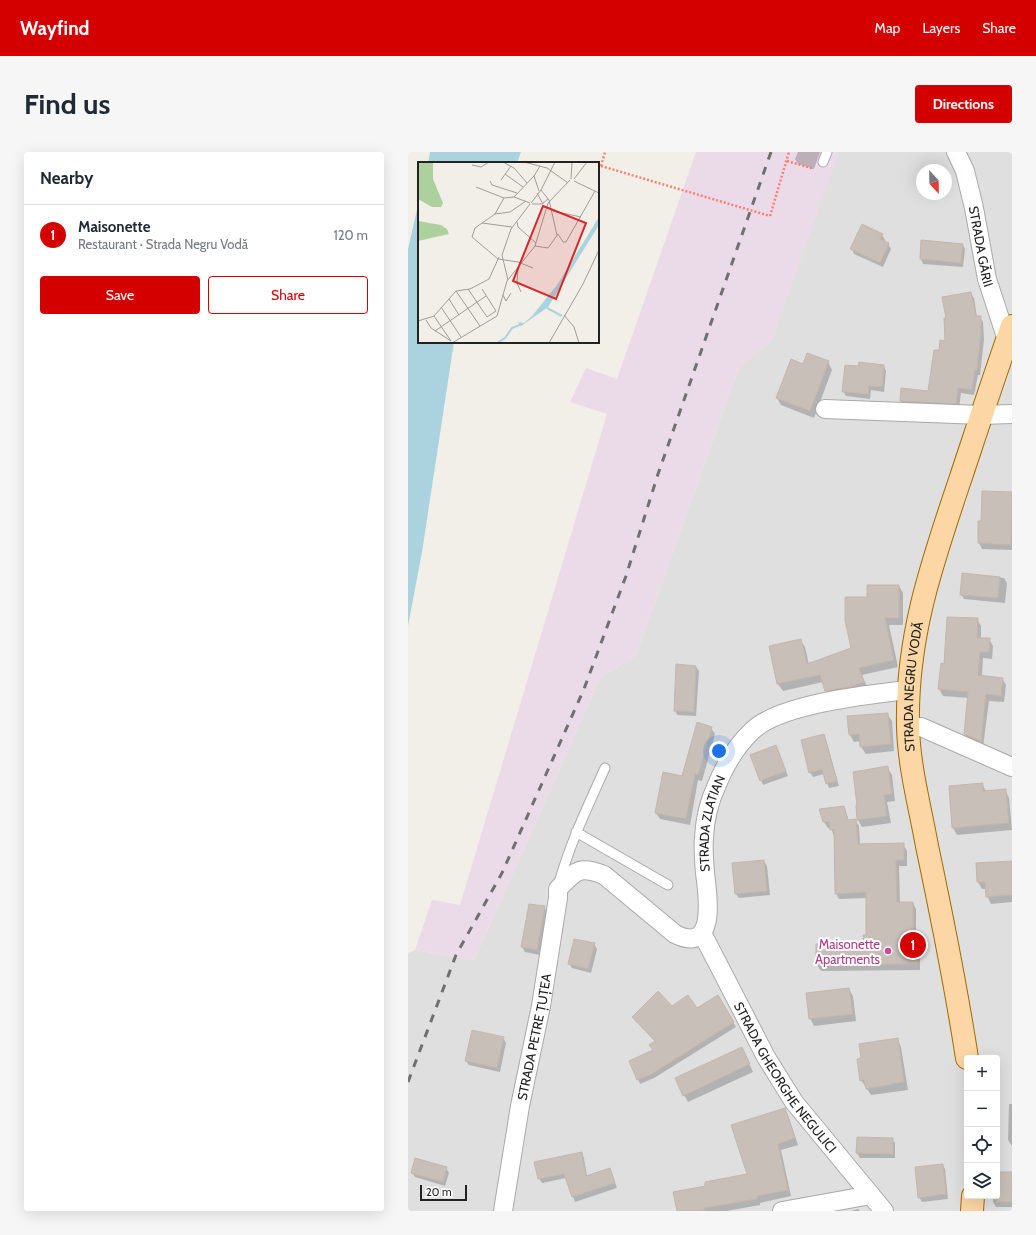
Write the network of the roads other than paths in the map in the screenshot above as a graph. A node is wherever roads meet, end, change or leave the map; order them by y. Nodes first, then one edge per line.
1 (827, 152) edge
2 (956, 152) edge
3 (823, 162) road end
4 (1009, 333) edge
5 (825, 409) dead end
6 (1012, 414) edge
7 (981, 415) junction
8 (909, 690) junction
9 (908, 727) junction
10 (1012, 767) edge
11 (605, 768) dead end
12 (576, 832) junction
13 (668, 885) dead end
14 (558, 889) junction
15 (698, 936) junction
16 (967, 1055) edge
17 (871, 1195) junction
18 (973, 1199) edge
19 (503, 1211) edge
20 (782, 1211) edge
21 (884, 1211) edge
22 (972, 1211) edge

1 - 3 lane
2 - 4 street, STRADA GĂRII
4 - 7 main road, STRADA NEGRU VODĂ
5 - 7 street
6 - 7 street
7 - 8 main road, STRADA NEGRU VODĂ
8 - 9 main road, STRADA NEGRU VODĂ
8 - 15 street, STRADA ZLATIAN
9 - 10 street
9 - 16 main road, STRADA NEGRU VODĂ
11 - 12 lane
12 - 13 lane
12 - 14 lane
14 - 15 street
14 - 19 street, STRADA PETRE ȚUȚEA
15 - 17 street, STRADA GHEORGHE NEGULICI
17 - 20 street
17 - 21 street, STRADA GHEORGHE NEGULICI
18 - 22 main road

